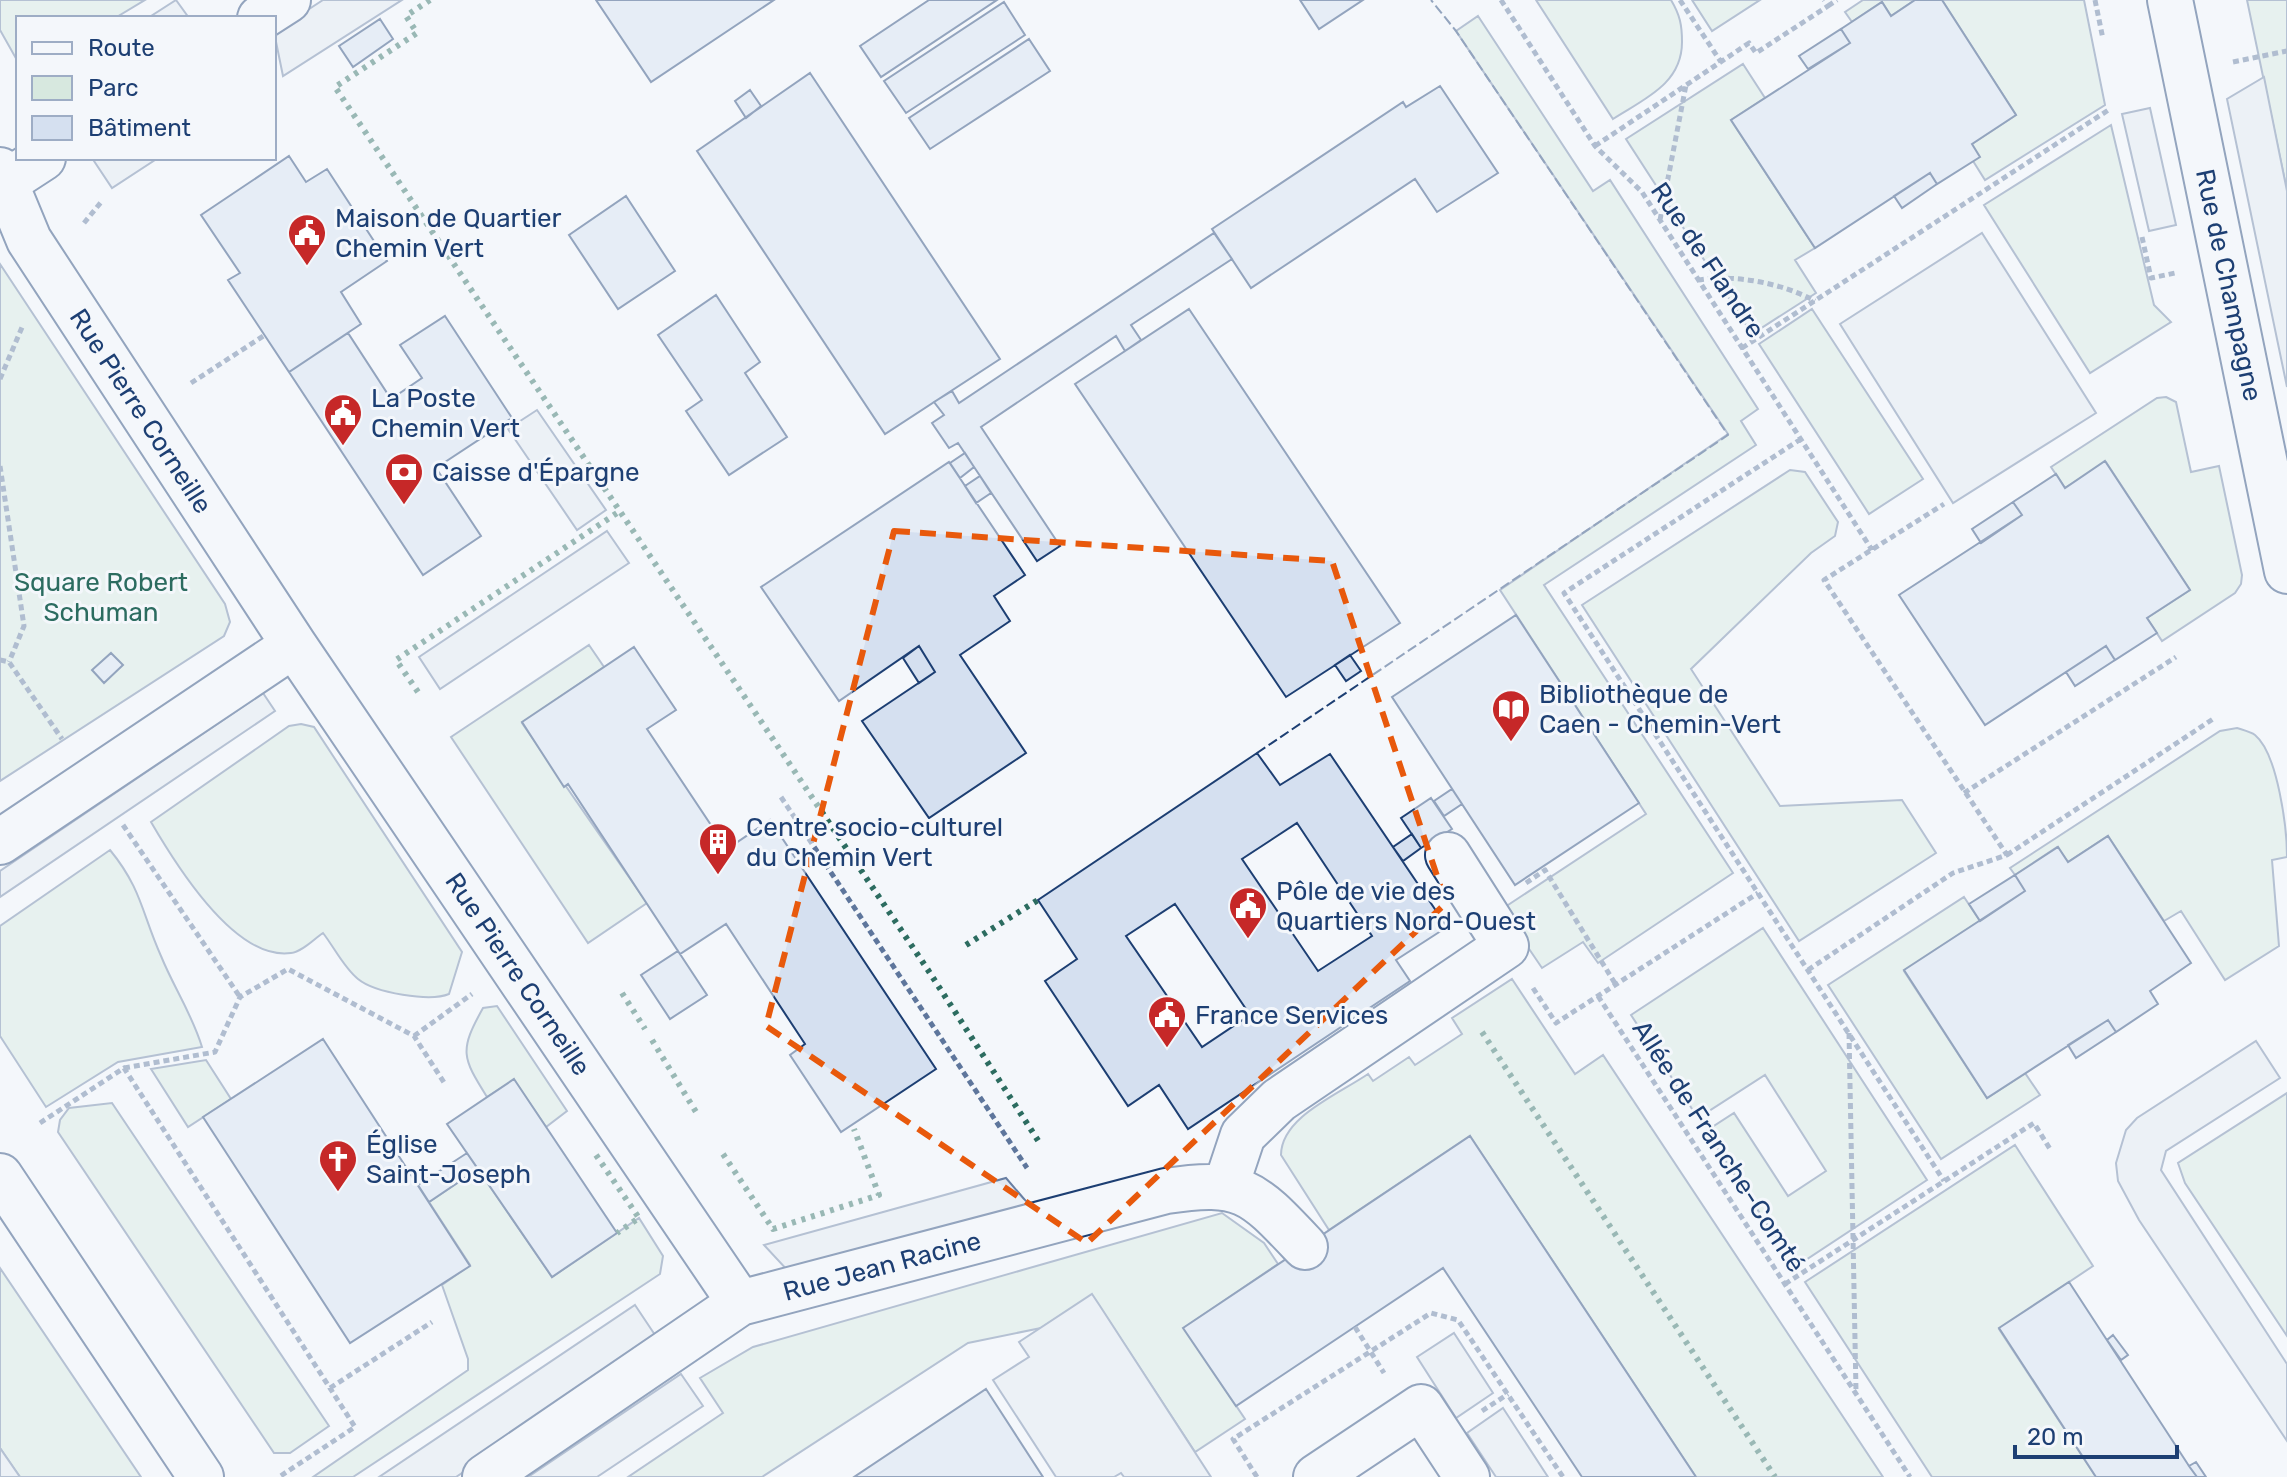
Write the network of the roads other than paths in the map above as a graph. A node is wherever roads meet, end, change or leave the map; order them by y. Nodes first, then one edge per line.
1 (288, 0) edge
2 (2170, 0) edge
3 (263, 16) edge
4 (39, 160) edge
5 (2, 180) edge
6 (2287, 571) edge
7 (294, 645) junction
8 (0, 842) edge
9 (1448, 855) dead end
10 (0, 1176) edge
11 (1226, 1186) junction
12 (1305, 1247) dead end
13 (740, 1303) junction
14 (201, 1477) edge
15 (485, 1477) edge
16 (1316, 1477) edge
17 (1467, 1477) edge

1 - 3 street
2 - 6 street, Rue de Champagne
4 - 5 street
5 - 7 street, Rue Pierre Corneille
7 - 8 street
7 - 13 street, Rue Pierre Corneille
9 - 11 street
10 - 14 street
11 - 12 street
11 - 13 street, Rue Jean Racine
13 - 15 street, Rue Jean Racine
16 - 17 street

